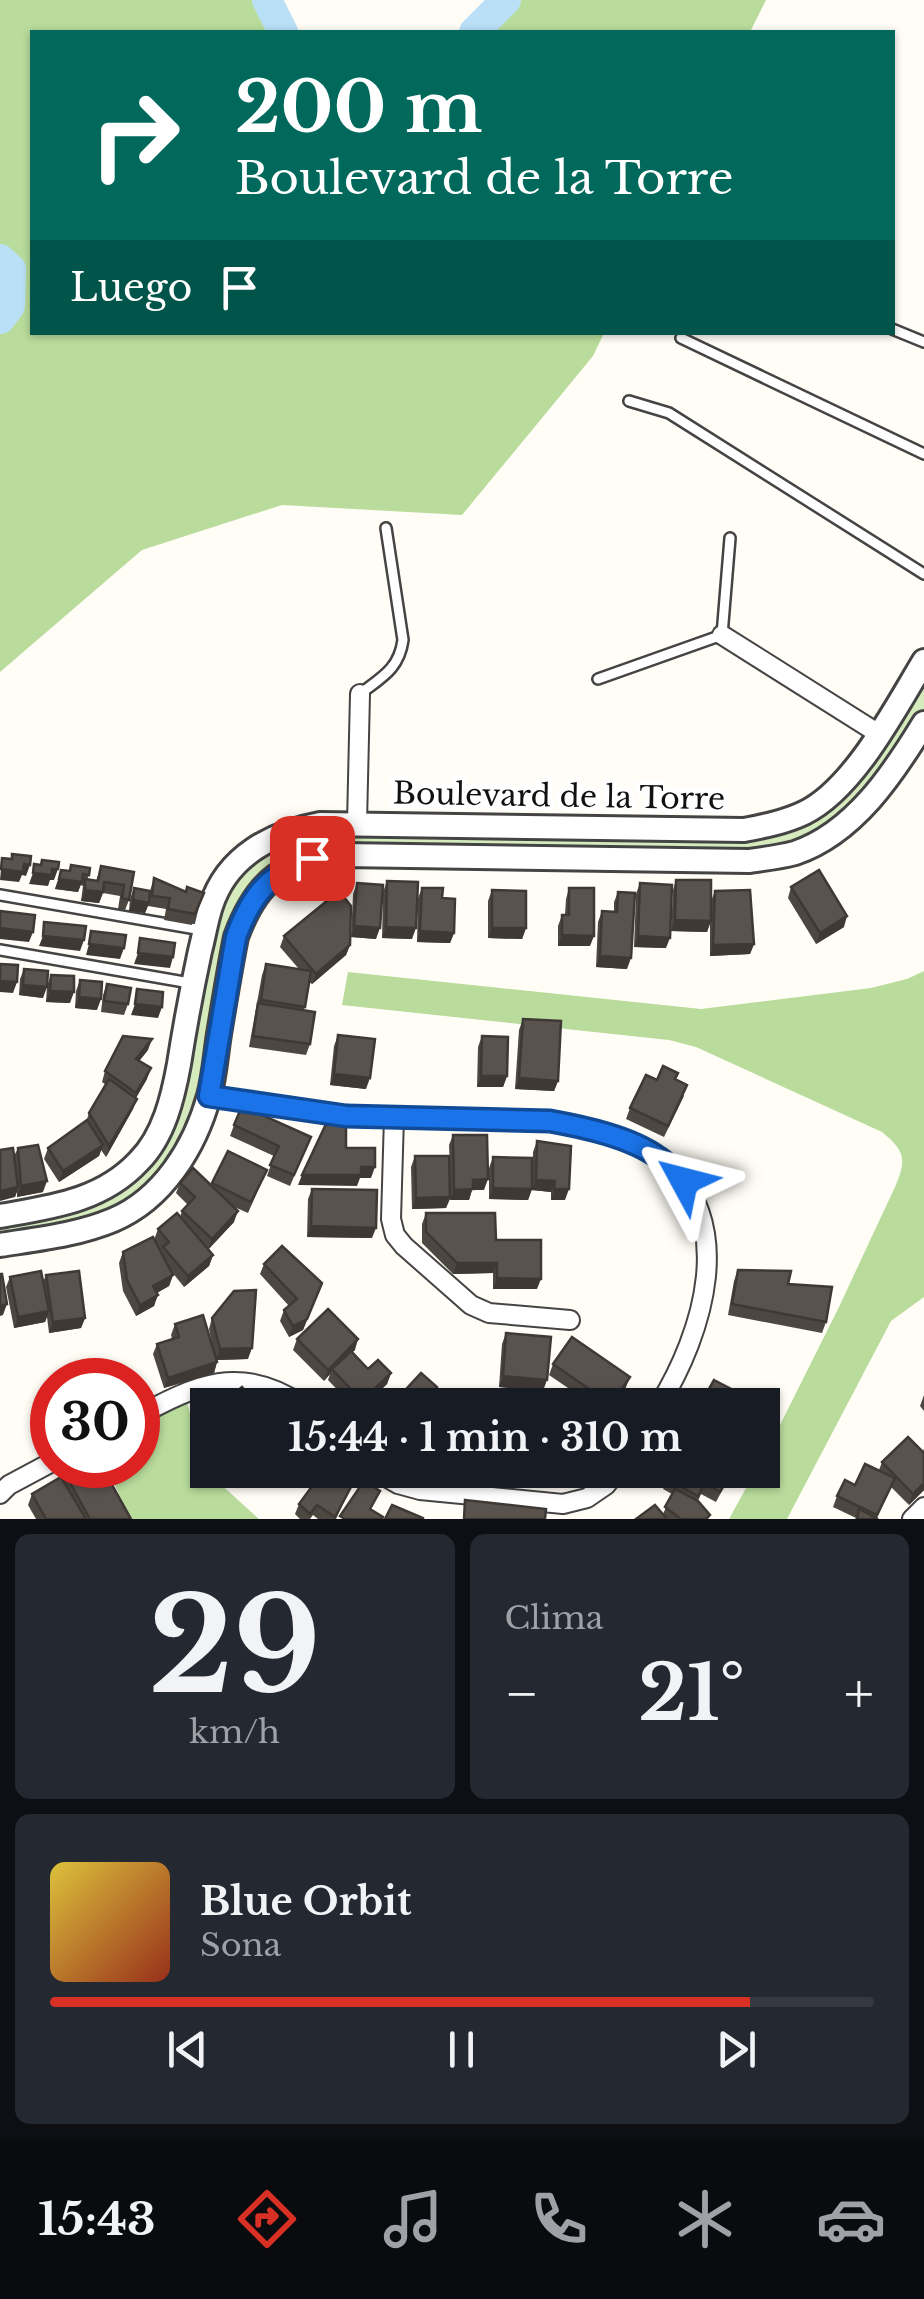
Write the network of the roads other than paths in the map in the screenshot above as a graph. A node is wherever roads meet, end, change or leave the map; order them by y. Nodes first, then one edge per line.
1 (895, 330) edge
2 (682, 338) dead end
3 (924, 342) edge
4 (628, 401) dead end
5 (924, 454) edge
6 (386, 528) dead end
7 (730, 538) dead end
8 (924, 574) edge
9 (722, 634) junction
10 (924, 661) edge
11 (598, 678) dead end
12 (360, 694) joint
13 (924, 723) edge
14 (879, 734) junction
15 (357, 823) junction
16 (0, 895) edge
17 (205, 930) junction
18 (0, 950) edge
19 (193, 983) junction
20 (209, 1096) junction
21 (394, 1117) junction
22 (0, 1216) edge
23 (0, 1245) edge
24 (570, 1320) dead end
25 (196, 1388) edge
26 (267, 1388) edge
27 (667, 1388) edge
28 (190, 1390) edge
29 (160, 1405) edge
30 (30, 1471) edge
31 (3, 1483) edge
32 (413, 1488) edge
33 (603, 1488) edge
34 (924, 1507) edge
35 (912, 1519) edge

1 - 3 lane
2 - 5 lane
4 - 8 lane
6 - 12 lane
7 - 9 lane
9 - 11 lane
9 - 14 street
10 - 14 street, Boulevard de la Torre
12 - 15 street
13 - 20 street, Boulevard de la Torre
14 - 15 street, Boulevard de la Torre
15 - 17 street, Boulevard de la Torre
16 - 17 lane
17 - 19 street, Boulevard de la Torre
18 - 19 lane
19 - 22 street, Boulevard de la Torre
20 - 21 street
20 - 23 street, Boulevard de la Torre
21 - 24 street
21 - 27 street
25 - 26 street
28 - 29 street
30 - 31 street
32 - 33 street
34 - 35 street

